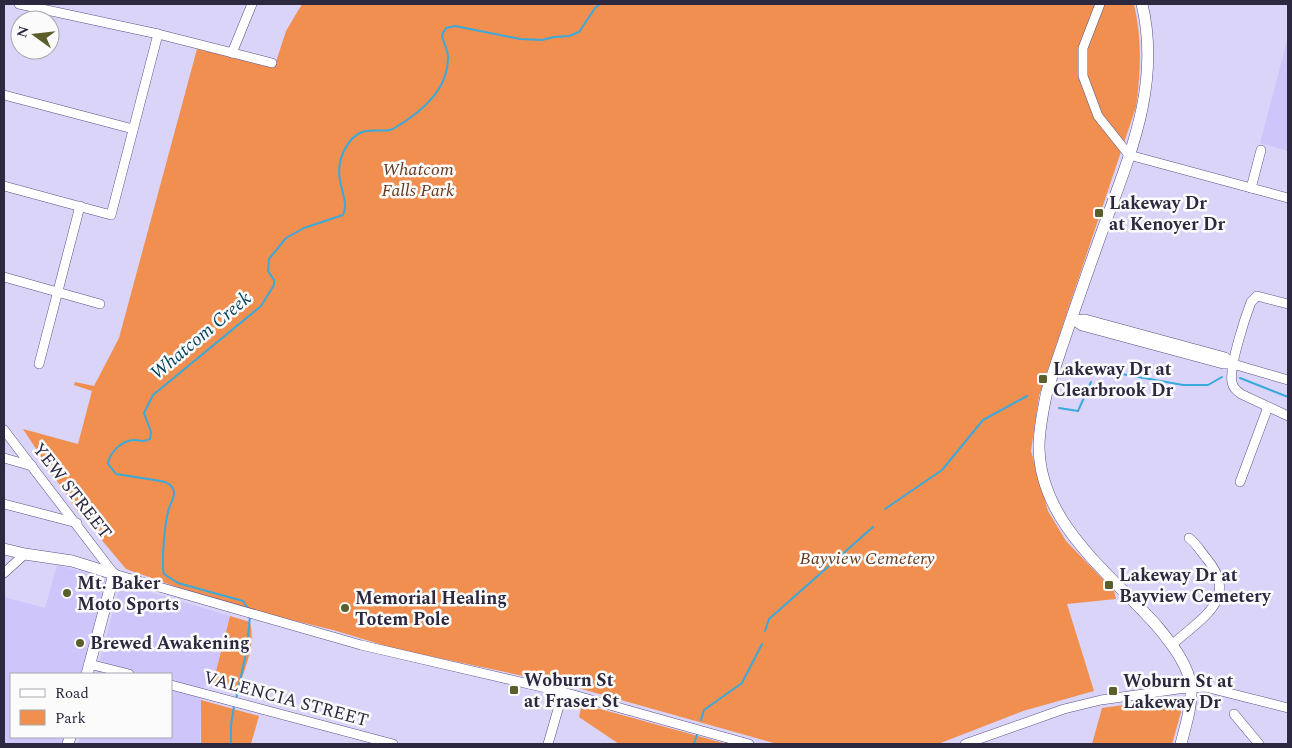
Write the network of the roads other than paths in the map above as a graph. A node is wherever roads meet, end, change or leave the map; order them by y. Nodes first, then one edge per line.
1 (18, 4) edge
2 (252, 4) edge
3 (1100, 4) edge
4 (1142, 4) edge
5 (158, 34) junction
6 (232, 53) junction
7 (272, 63) dead end
8 (4, 95) edge
9 (133, 129) junction
10 (1261, 150) dead end
11 (1130, 155) junction
12 (4, 186) edge
13 (1251, 188) junction
14 (1288, 198) edge
15 (80, 206) junction
16 (4, 277) edge
17 (57, 291) junction
18 (100, 304) dead end
19 (1288, 304) edge
20 (1073, 320) junction
21 (39, 364) dead end
22 (1233, 364) junction
23 (1288, 380) edge
24 (1268, 407) junction
25 (1288, 416) edge
26 (4, 430) edge
27 (4, 458) edge
28 (32, 466) junction
29 (1240, 482) dead end
30 (4, 504) edge
31 (77, 523) junction
32 (1189, 538) dead end
33 (4, 549) edge
34 (25, 554) junction
35 (4, 573) edge
36 (114, 574) junction
37 (1173, 644) junction
38 (88, 669) edge
39 (121, 673) edge
40 (172, 685) edge
41 (1191, 687) junction
42 (563, 692) junction
43 (1288, 708) edge
44 (1234, 714) dead end
45 (393, 744) edge
46 (548, 744) edge
47 (749, 744) edge
48 (965, 744) edge
49 (1181, 744) edge
50 (1259, 744) edge

1 - 5 street
2 - 6 street
3 - 11 street
4 - 11 main road
5 - 6 street
5 - 9 street
6 - 7 street
8 - 9 street
9 - 15 street
10 - 13 street
11 - 13 street
11 - 20 main road
12 - 15 street
13 - 14 street
15 - 17 street
16 - 17 street
17 - 18 street
17 - 21 street
19 - 22 street
20 - 22 street
20 - 37 main road
22 - 23 street
22 - 24 street
24 - 25 street
24 - 29 street
26 - 28 street, YEW STREET
27 - 28 street
28 - 31 street, YEW STREET
30 - 31 street
31 - 36 street, YEW STREET
32 - 37 street
33 - 34 main road
34 - 35 street
34 - 36 main road
36 - 38 main road
36 - 42 street
37 - 41 main road
38 - 39 street
40 - 45 street, VALENCIA STREET
41 - 43 street
41 - 48 street
41 - 49 main road
42 - 46 street
42 - 47 street
44 - 50 street

